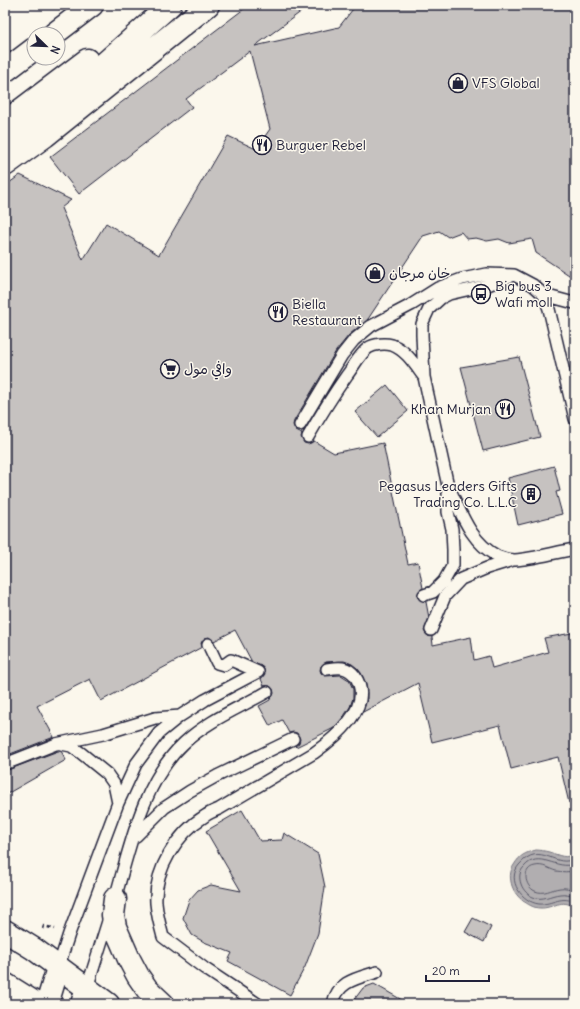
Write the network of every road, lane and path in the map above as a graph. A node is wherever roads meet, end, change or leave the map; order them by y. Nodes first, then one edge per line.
1 (92, 5) edge
2 (161, 5) edge
3 (170, 5) edge
4 (208, 5) edge
5 (64, 26) edge
6 (26, 55) edge
7 (5, 71) edge
8 (5, 122) edge
9 (5, 144) edge
10 (5, 165) edge
11 (514, 275) junction
12 (544, 294) junction
13 (574, 303) dead end
14 (424, 377) junction
15 (575, 419) edge
16 (300, 425) dead end
17 (308, 437) dead end
18 (448, 486) junction
19 (575, 549) edge
20 (514, 560) junction
21 (424, 595) dead end
22 (431, 630) dead end
23 (208, 644) dead end
24 (327, 669) dead end
25 (267, 692) dead end
26 (180, 716) junction
27 (294, 739) dead end
28 (56, 744) junction
29 (5, 764) edge
30 (118, 803) junction
31 (130, 843) junction
32 (115, 899) junction
33 (5, 931) edge
34 (58, 968) junction
35 (377, 972) dead end
36 (5, 984) edge
37 (85, 996) edge
38 (37, 1004) edge
39 (47, 1004) edge
40 (108, 1004) edge
41 (163, 1004) edge
42 (258, 1004) edge
43 (333, 1004) edge

1 - 5 main road
2 - 8 main road
3 - 9 main road
4 - 10 main road
6 - 7 main road
11 - 12 lane
11 - 14 lane
11 - 16 lane
12 - 13 lane
12 - 15 lane
14 - 17 lane
14 - 18 lane
18 - 20 lane
18 - 21 lane
19 - 20 lane
20 - 22 lane
23 - 26 lane
24 - 42 lane
25 - 31 lane
26 - 28 lane
26 - 30 lane
27 - 31 lane
28 - 29 lane
28 - 30 lane
30 - 34 lane
31 - 32 lane
32 - 37 lane
32 - 41 main road
33 - 34 main road
34 - 37 main road
34 - 39 main road
35 - 43 lane
36 - 38 main road
37 - 40 main road

